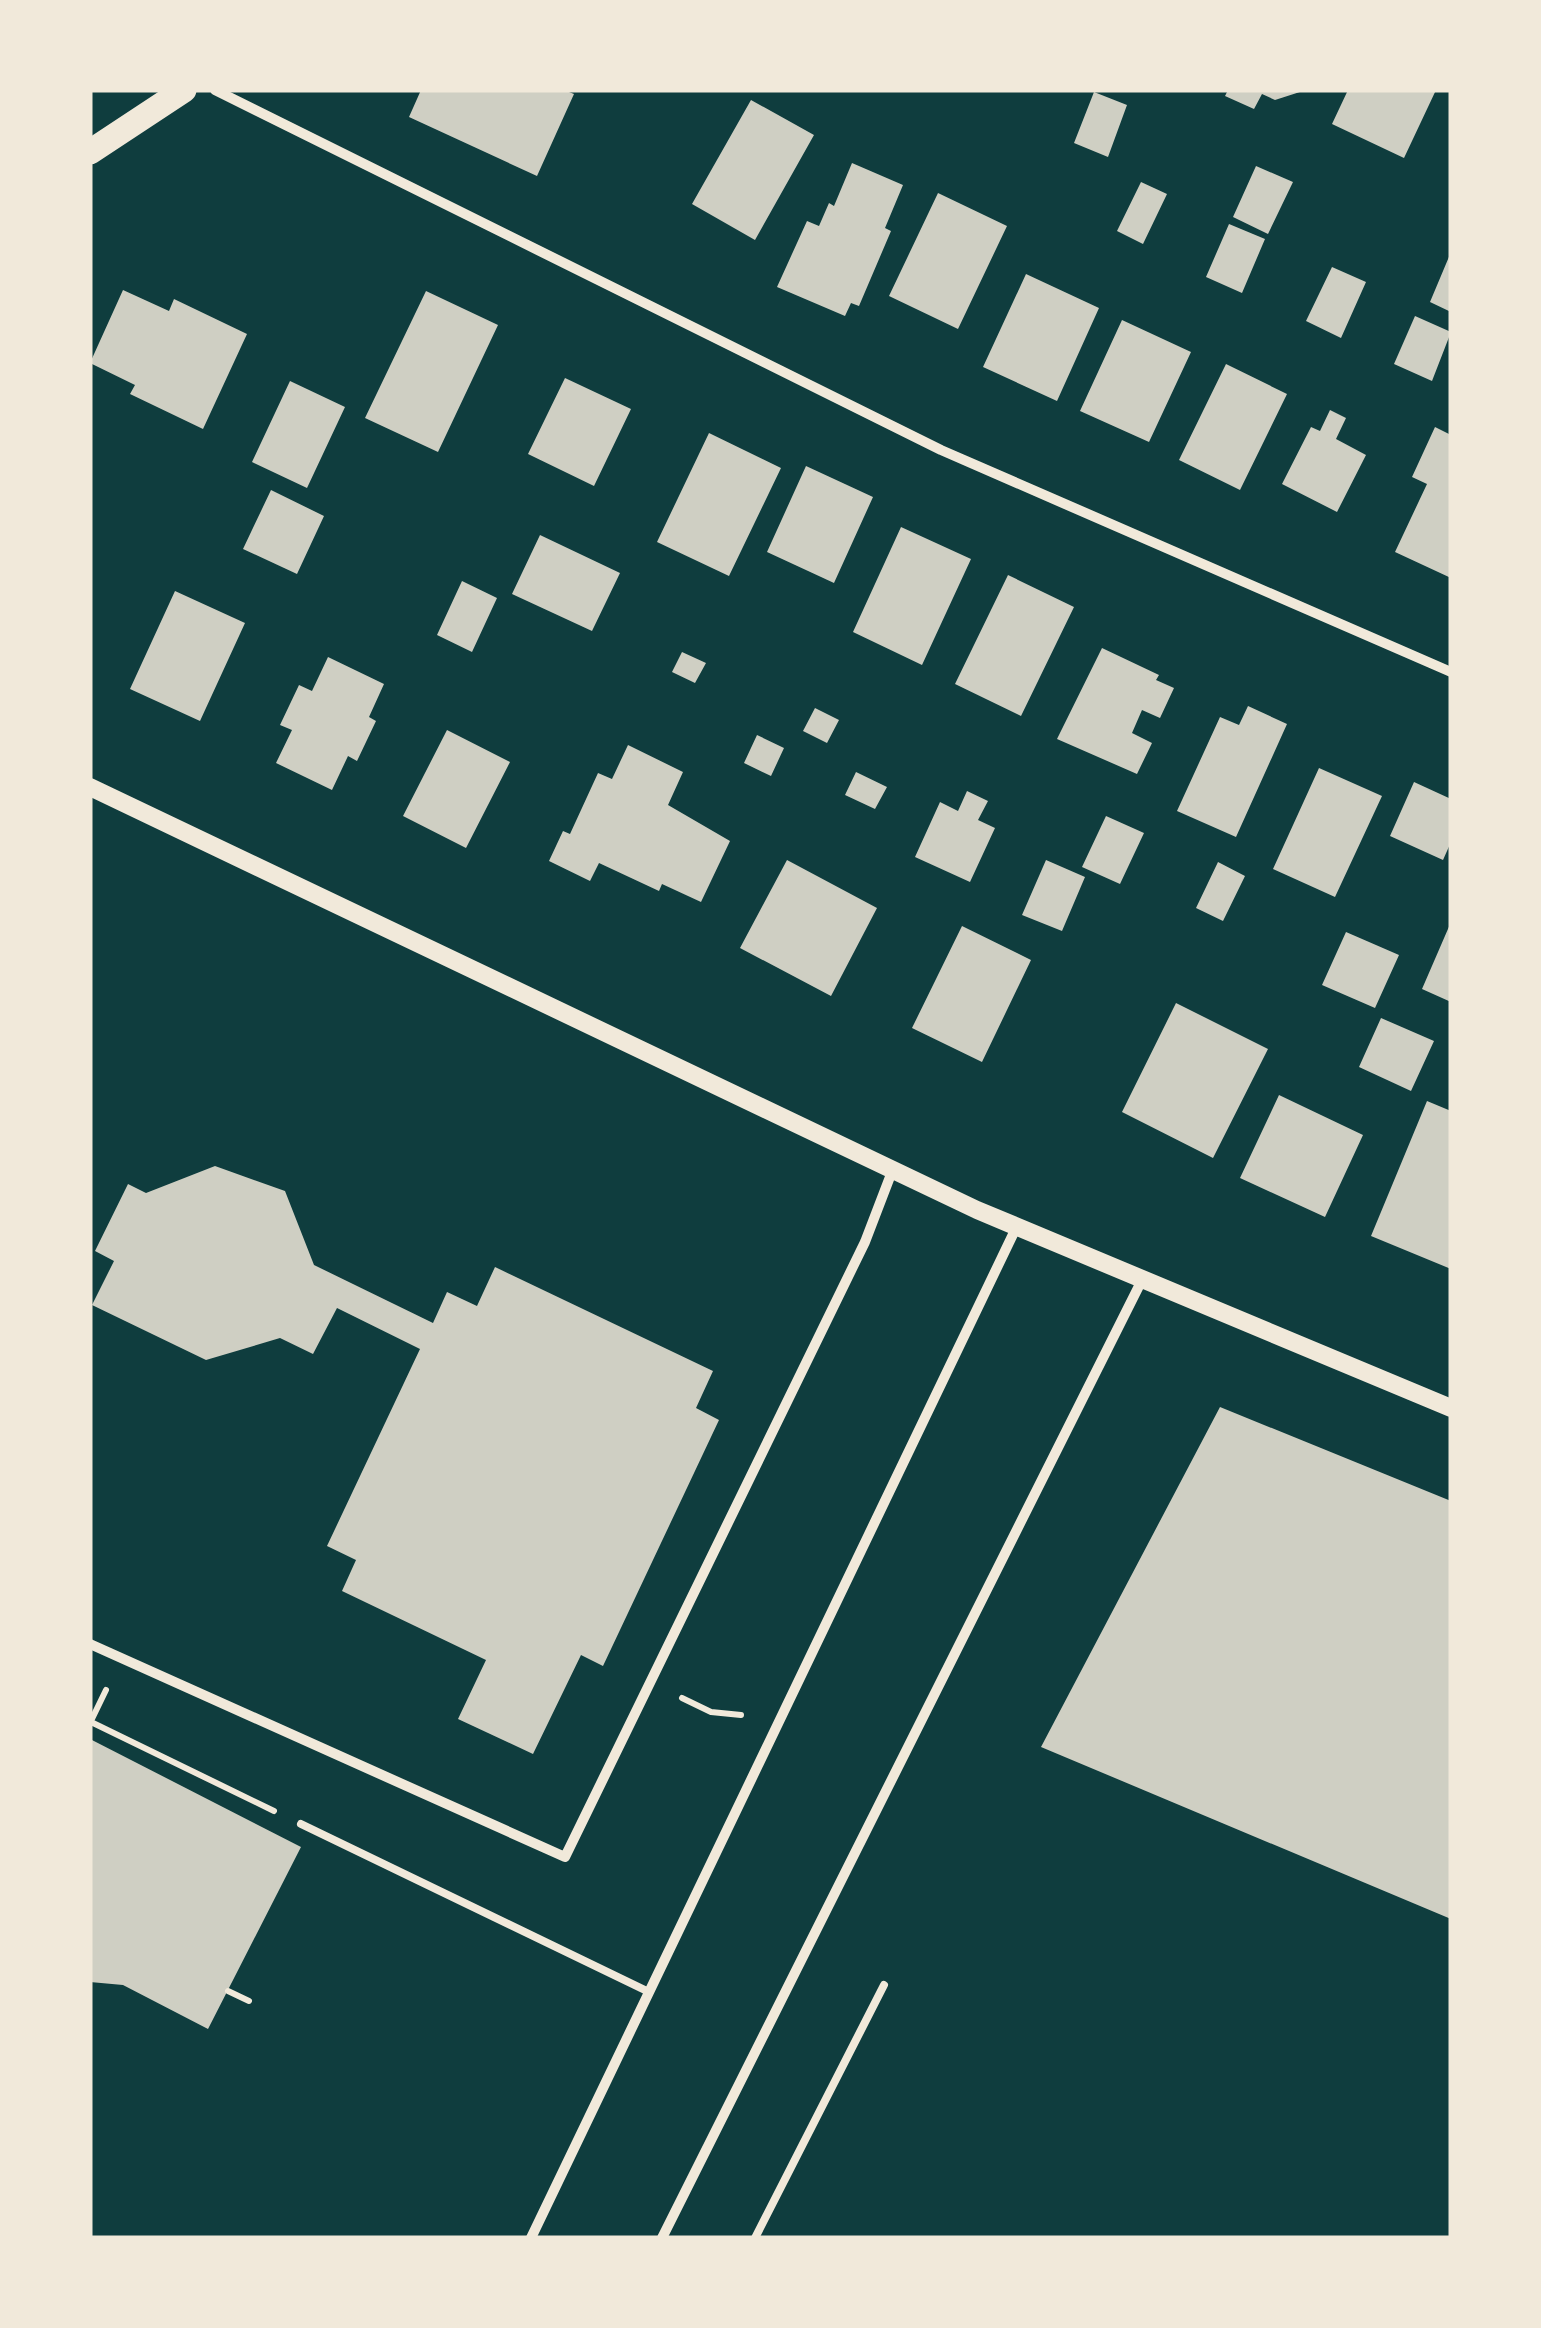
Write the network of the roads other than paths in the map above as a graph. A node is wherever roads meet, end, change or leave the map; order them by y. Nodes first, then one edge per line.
1 (184, 90) edge
2 (215, 90) edge
3 (90, 152) edge
4 (1451, 672) edge
5 (90, 788) edge
6 (893, 1169) junction
7 (1017, 1226) junction
8 (1143, 1278) junction
9 (1451, 1408) edge
10 (90, 1644) edge
11 (301, 1824) road end
12 (884, 1985) dead end
13 (649, 1992) junction
14 (530, 2238) edge
15 (662, 2238) edge
16 (756, 2238) edge

1 - 3 main road
2 - 4 street
5 - 6 street
6 - 7 street
6 - 10 street
7 - 8 street
7 - 13 street
8 - 9 street
8 - 15 street
11 - 13 lane
12 - 16 lane
13 - 14 street

